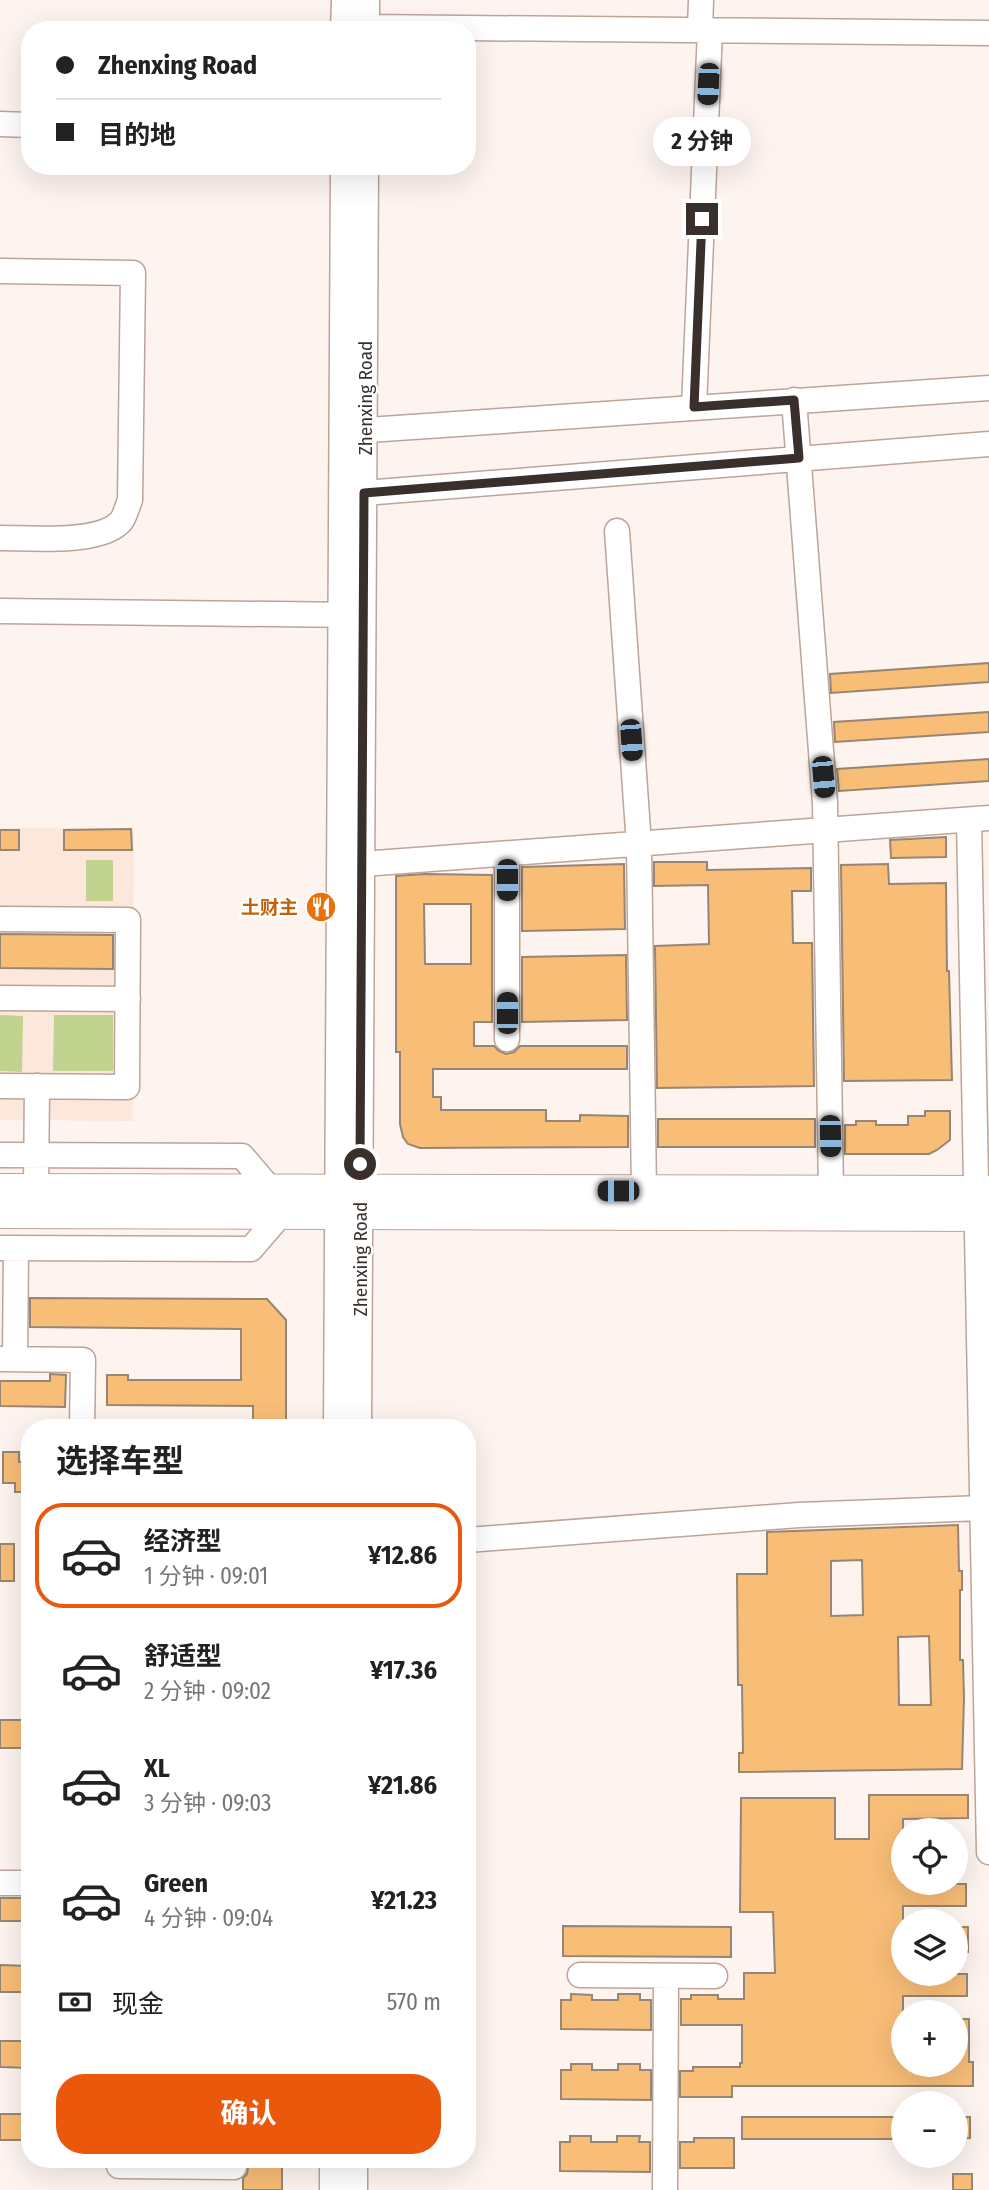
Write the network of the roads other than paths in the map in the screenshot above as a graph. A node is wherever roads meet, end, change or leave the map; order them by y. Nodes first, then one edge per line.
1 (344, 0) edge
2 (367, 0) edge
3 (701, 0) edge
4 (355, 21) edge
5 (361, 21) edge
6 (476, 29) edge
7 (705, 30) junction
8 (989, 33) edge
9 (0, 124) edge
10 (21, 125) edge
11 (343, 175) edge
12 (366, 175) edge
13 (0, 271) edge
14 (989, 388) edge
15 (794, 400) junction
16 (694, 407) junction
17 (368, 430) dead end
18 (989, 444) edge
19 (799, 458) junction
20 (364, 493) junction
21 (617, 531) dead end
22 (0, 538) edge
23 (0, 611) edge
24 (352, 615) junction
25 (979, 819) edge
26 (826, 831) junction
27 (639, 845) junction
28 (507, 854) junction
29 (362, 864) junction
30 (0, 919) edge
31 (0, 998) edge
32 (128, 999) junction
33 (507, 1039) dead end
34 (0, 1086) edge
35 (37, 1086) junction
36 (0, 1155) edge
37 (36, 1155) junction
38 (0, 1190) edge
39 (36, 1190) junction
40 (644, 1191) junction
41 (831, 1192) junction
42 (277, 1202) junction
43 (349, 1202) junction
44 (982, 1203) edge
45 (0, 1212) edge
46 (8, 1248) edge
47 (8, 1359) edge
48 (82, 1419) edge
49 (337, 1419) edge
50 (359, 1419) edge
51 (982, 1508) junction
52 (476, 1539) edge
53 (989, 1852) edge
54 (0, 1883) edge
55 (21, 1883) edge
56 (580, 1975) dead end
57 (666, 1976) junction
58 (715, 1976) dead end
59 (332, 2168) edge
60 (355, 2168) edge
61 (332, 2190) edge
62 (355, 2190) edge
63 (665, 2190) edge

1 - 4 street
2 - 5 street
3 - 7 street
6 - 7 street
7 - 8 street
7 - 16 street
9 - 10 street
11 - 24 street, Zhenxing Road
12 - 20 street, Zhenxing Road
13 - 22 street
14 - 15 street
15 - 16 street
15 - 19 street
16 - 17 street
18 - 19 street
19 - 20 street
19 - 26 street
20 - 24 street, Zhenxing Road
21 - 27 street
23 - 24 street
24 - 29 street, Zhenxing Road
24 - 43 street, Zhenxing Road
25 - 26 street
25 - 44 street
26 - 27 street
26 - 41 street
27 - 28 street
27 - 40 street
28 - 29 street
28 - 33 street
29 - 43 street, Zhenxing Road
30 - 32 street
31 - 32 street
32 - 35 street
34 - 35 street
35 - 37 street
36 - 37 street
37 - 39 street
37 - 42 street
38 - 39 main road
39 - 42 main road
40 - 41 main road
40 - 43 main road
41 - 44 main road
42 - 43 main road
42 - 45 main road
42 - 46 street
43 - 44 main road
43 - 49 street, Zhenxing Road
43 - 50 street, Zhenxing Road
44 - 51 street
46 - 47 street
47 - 48 street
51 - 52 street
51 - 53 street
54 - 55 street
56 - 57 street
57 - 58 street
57 - 63 street
59 - 61 street
60 - 62 street

